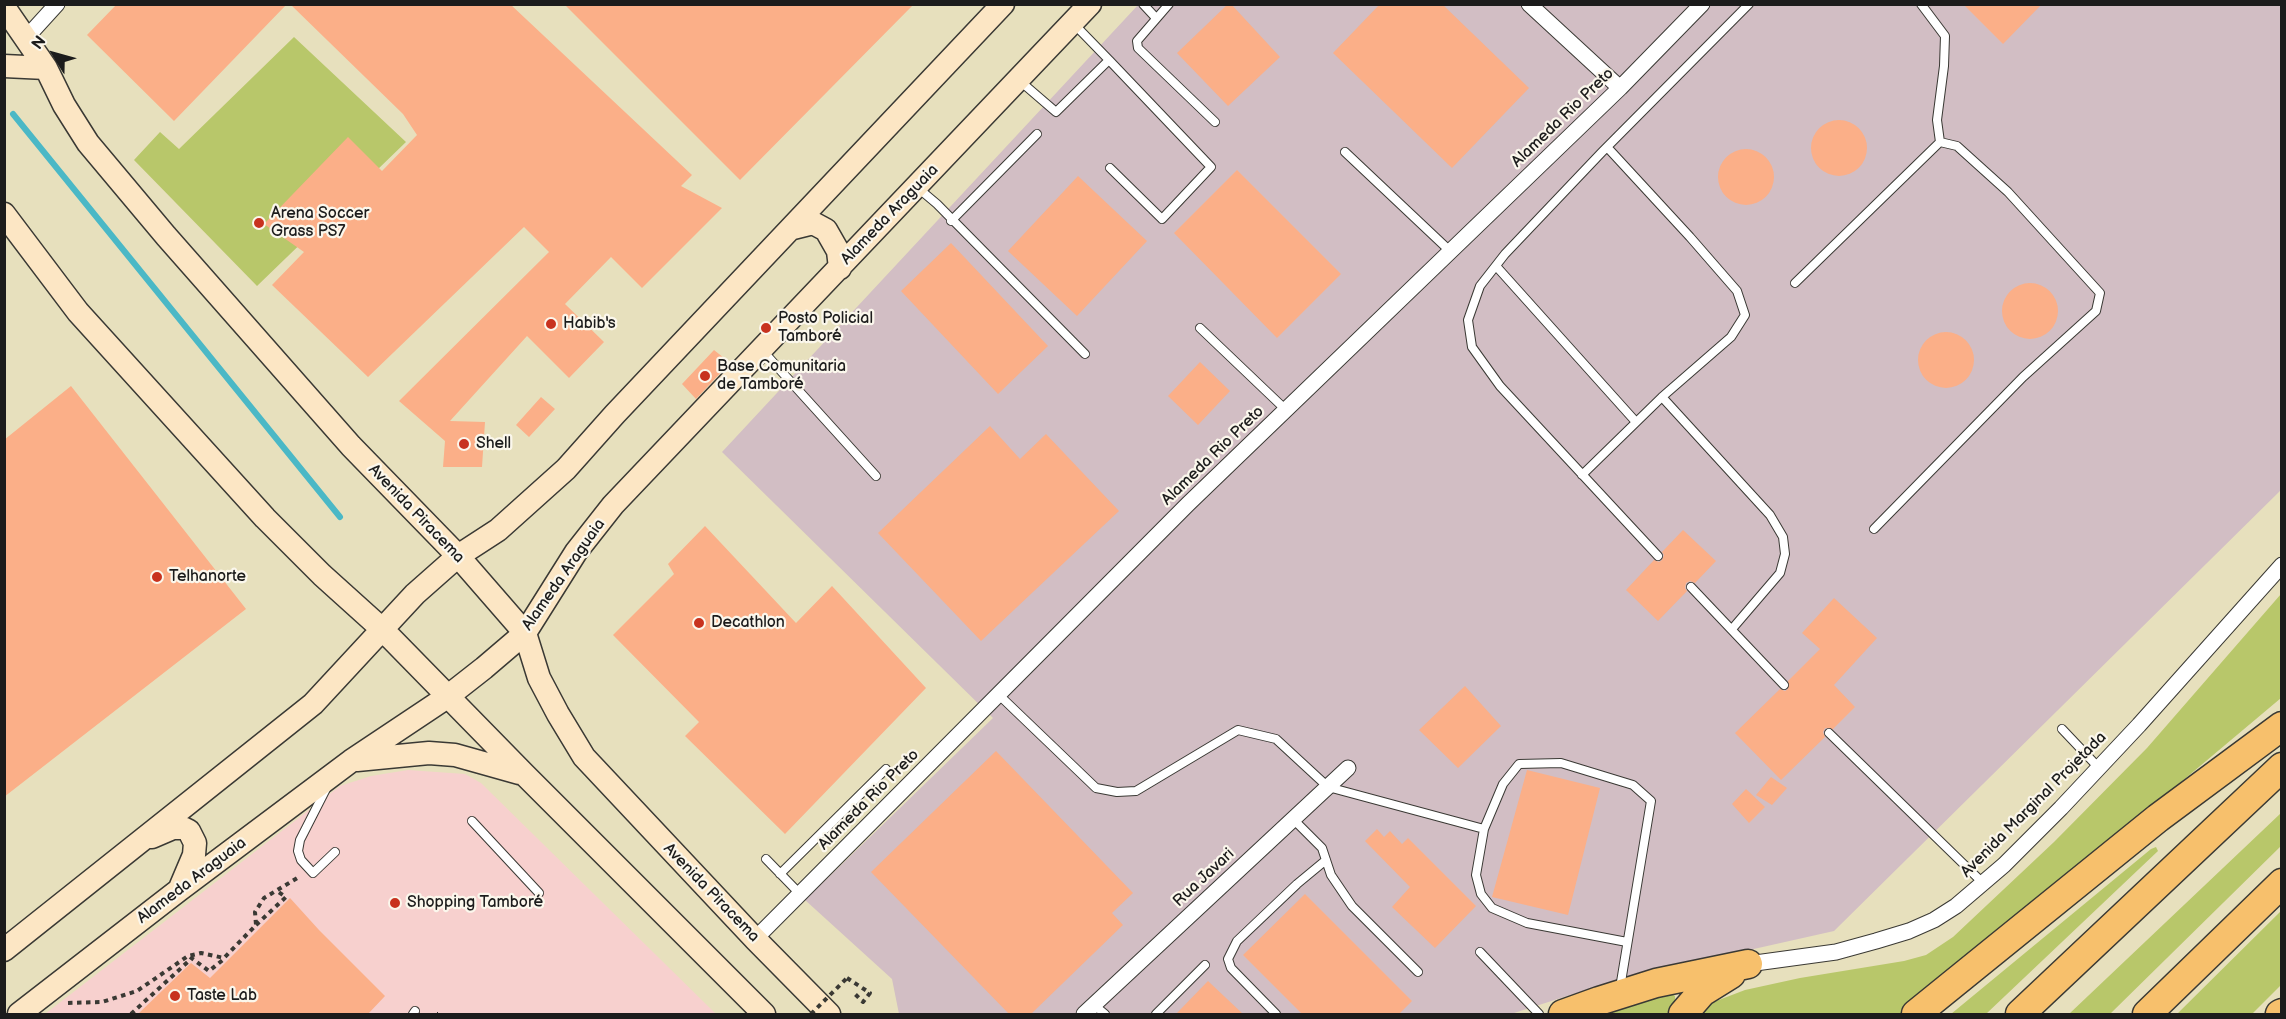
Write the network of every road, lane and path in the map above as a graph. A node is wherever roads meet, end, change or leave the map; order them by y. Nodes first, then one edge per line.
1 (57, 4) edge
2 (1003, 4) edge
3 (1090, 4) edge
4 (1143, 4) edge
5 (1169, 4) edge
6 (1529, 4) edge
7 (1702, 4) edge
8 (1749, 4) edge
9 (1921, 4) edge
10 (4, 7) edge
11 (1156, 18) junction
12 (1073, 23) junction
13 (27, 37) junction
14 (1109, 60) junction
15 (4, 66) edge
16 (46, 68) junction
17 (1018, 80) junction
18 (1620, 88) junction
19 (1215, 122) dead end
20 (1037, 134) dead end
21 (1940, 142) junction
22 (1607, 147) junction
23 (1346, 152) dead end
24 (1110, 168) dead end
25 (917, 187) junction
26 (5, 214) edge
27 (951, 221) junction
28 (793, 228) junction
29 (1451, 252) junction
30 (1496, 266) junction
31 (840, 268) junction
32 (1795, 283) dead end
33 (1200, 328) dead end
34 (761, 349) junction
35 (1085, 354) dead end
36 (1662, 397) junction
37 (1286, 410) junction
38 (1636, 422) junction
39 (1582, 475) junction
40 (876, 476) dead end
41 (1874, 529) dead end
42 (458, 556) junction
43 (1658, 556) dead end
44 (2282, 566) edge
45 (1691, 587) dead end
46 (1732, 629) junction
47 (383, 630) junction
48 (525, 633) junction
49 (1784, 685) dead end
50 (999, 694) junction
51 (447, 697) junction
52 (2282, 726) edge
53 (2062, 729) dead end
54 (1828, 733) dead end
55 (343, 767) junction
56 (2282, 767) edge
57 (886, 768) dead end
58 (1348, 768) dead end
59 (2099, 768) junction
60 (524, 774) junction
61 (1328, 787) junction
62 (1293, 819) junction
63 (472, 821) dead end
64 (1484, 829) junction
65 (139, 844) junction
66 (335, 852) dead end
67 (766, 859) dead end
68 (1326, 860) junction
69 (311, 871) junction
70 (780, 874) junction
71 (1983, 883) junction
72 (2282, 883) edge
73 (179, 890) junction
74 (276, 891) junction
75 (539, 893) dead end
76 (801, 894) junction
77 (256, 925) junction
78 (755, 939) junction
79 (1627, 942) junction
80 (4, 950) edge
81 (1480, 952) dead end
82 (190, 957) junction
83 (224, 958) junction
84 (1748, 964) junction
85 (1205, 965) dead end
86 (171, 968) junction
87 (1418, 972) dead end
88 (175, 973) junction
89 (156, 979) junction
90 (160, 986) junction
91 (855, 994) dead end
92 (1618, 995) junction
93 (59, 1003) dead end
94 (1094, 1011) edge
95 (19, 1014) edge
96 (130, 1014) edge
97 (764, 1014) edge
98 (811, 1014) edge
99 (829, 1014) edge
100 (1156, 1014) edge
101 (1275, 1014) edge
102 (1539, 1014) edge
103 (1563, 1014) edge
104 (1683, 1014) edge
105 (1916, 1014) edge
106 (2020, 1014) edge
107 (2147, 1014) edge

1 - 13 street
2 - 28 main road
3 - 12 main road, Alameda Araguaia
4 - 11 lane
5 - 11 lane
6 - 18 street
7 - 18 street, Alameda Rio Preto
8 - 22 lane
9 - 21 lane
10 - 13 main road, Avenida Piracema
11 - 19 lane
12 - 14 lane
12 - 17 main road, Alameda Araguaia
13 - 16 main road, Avenida Piracema
14 - 17 lane
14 - 24 lane
15 - 16 main road
16 - 42 main road, Avenida Piracema
17 - 25 main road, Alameda Araguaia
18 - 29 street, Alameda Rio Preto
20 - 27 lane
21 - 32 lane
21 - 41 lane
22 - 30 lane
22 - 36 lane
23 - 29 lane
25 - 27 lane
25 - 31 main road, Alameda Araguaia
26 - 47 main road
27 - 35 lane
28 - 31 main road
28 - 42 main road
29 - 37 street, Alameda Rio Preto
30 - 38 lane
30 - 39 lane
31 - 34 main road, Alameda Araguaia
33 - 37 lane
34 - 40 lane
34 - 48 main road, Alameda Araguaia
36 - 38 lane
36 - 46 lane
37 - 50 street, Alameda Rio Preto
38 - 39 lane
39 - 43 lane
42 - 47 main road
42 - 48 main road, Avenida Piracema
44 - 59 street, Avenida Marginal Projetada
45 - 46 lane
46 - 49 lane
47 - 51 main road
47 - 65 main road
48 - 51 main road, Alameda Araguaia
48 - 78 main road, Avenida Piracema
50 - 61 lane
50 - 76 street, Alameda Rio Preto
51 - 55 main road, Alameda Araguaia
51 - 60 main road
52 - 105 highway
53 - 59 lane
54 - 71 lane
55 - 60 main road
55 - 69 lane
55 - 73 main road, Alameda Araguaia
56 - 106 highway
57 - 70 lane
58 - 61 street, Rua Javari
59 - 71 street, Avenida Marginal Projetada
60 - 97 main road
61 - 62 street, Rua Javari
61 - 64 lane
62 - 68 lane
62 - 94 street, Rua Javari
63 - 75 lane
64 - 79 lane
64 - 79 lane
65 - 73 main road
65 - 80 main road
66 - 69 lane
67 - 70 lane
68 - 87 lane
68 - 101 lane
69 - 74 path
70 - 76 lane
71 - 84 street, Avenida Marginal Projetada
72 - 107 highway
73 - 95 main road, Alameda Araguaia
74 - 77 path
74 - 77 path
76 - 78 street, Alameda Rio Preto
77 - 83 path
78 - 99 main road, Avenida Piracema
79 - 92 lane
81 - 102 lane
82 - 83 path
82 - 83 path
82 - 86 path
82 - 88 path
84 - 92 highway
84 - 104 highway
85 - 100 lane
86 - 88 path
86 - 89 path
88 - 90 path
89 - 90 path
89 - 93 path
90 - 96 path
91 - 98 path, bridge
92 - 103 highway

